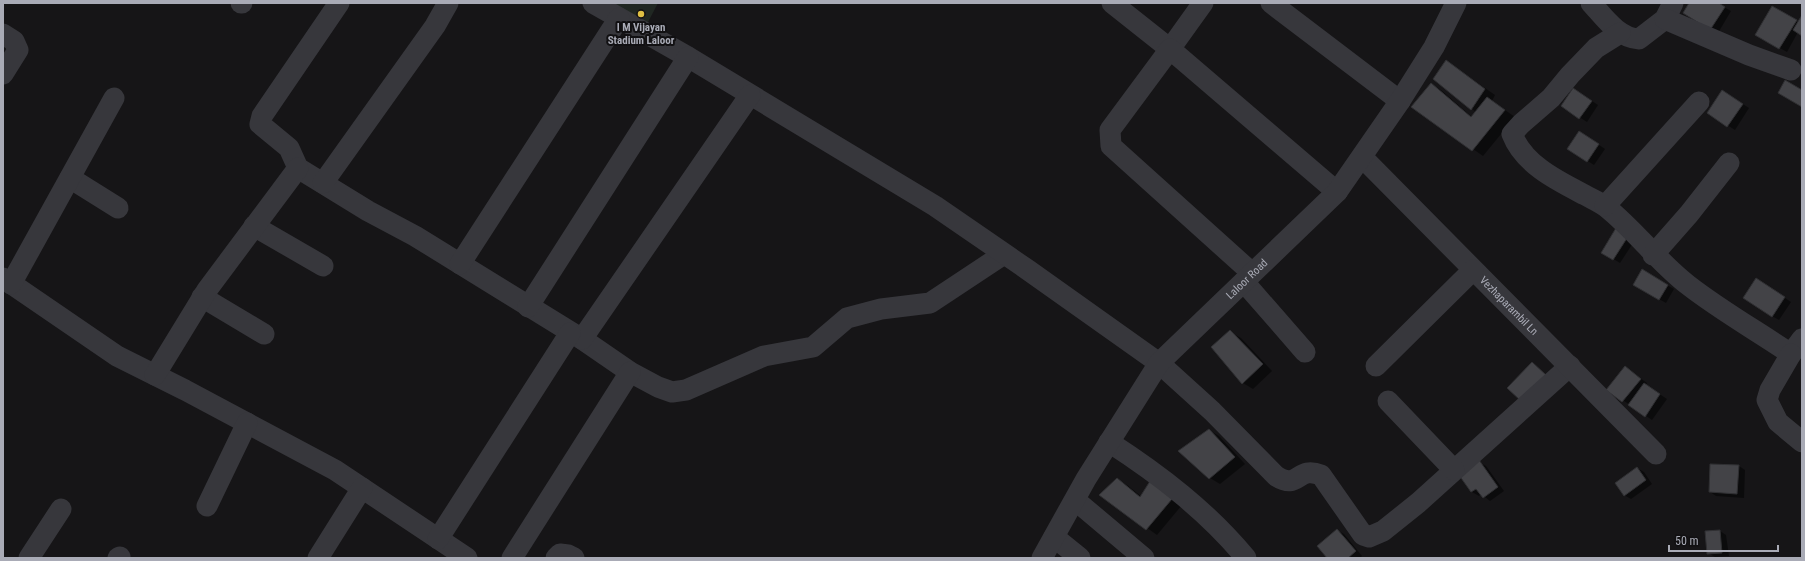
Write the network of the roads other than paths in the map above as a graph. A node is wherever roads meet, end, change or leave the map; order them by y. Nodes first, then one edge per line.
1 (339, 3) edge
2 (448, 3) edge
3 (593, 3) edge
4 (1112, 3) edge
5 (1203, 3) edge
6 (1270, 3) edge
7 (1591, 3) edge
8 (1448, 6) edge
9 (1669, 11) edge
10 (619, 18) junction
11 (1620, 32) junction
12 (3, 34) edge
13 (1170, 49) junction
14 (688, 57) junction
15 (1791, 70) dead end
16 (3, 74) edge
17 (750, 95) junction
18 (114, 98) dead end
19 (1400, 101) junction
20 (1699, 102) dead end
21 (1362, 157) junction
22 (1729, 163) dead end
23 (298, 168) junction
24 (70, 178) junction
25 (323, 184) junction
26 (1337, 192) junction
27 (1605, 206) junction
28 (118, 208) dead end
29 (254, 226) junction
30 (1004, 254) junction
31 (1653, 255) junction
32 (460, 264) junction
33 (324, 266) dead end
34 (1473, 270) junction
35 (1248, 277) junction
36 (7, 281) edge
37 (202, 297) junction
38 (528, 307) junction
39 (264, 334) dead end
40 (576, 336) junction
41 (1797, 346) edge
42 (1305, 352) dead end
43 (1159, 363) junction
44 (1376, 366) dead end
45 (1570, 366) junction
46 (630, 372) junction
47 (155, 375) junction
48 (1388, 401) dead end
49 (247, 423) junction
50 (1109, 442) junction
51 (1802, 442) edge
52 (1656, 454) dead end
53 (1454, 470) junction
54 (362, 488) junction
55 (1075, 500) junction
56 (207, 506) dead end
57 (62, 510) dead end
58 (1054, 537) junction
59 (438, 538) junction
60 (29, 558) edge
61 (318, 558) edge
62 (468, 558) edge
63 (512, 558) edge
64 (556, 558) edge
65 (574, 558) edge
66 (1042, 558) edge
67 (1080, 558) edge
68 (1144, 558) edge
69 (1246, 558) edge

1 - 23 street
2 - 25 street
3 - 10 street
4 - 13 street
5 - 13 street
6 - 19 street
7 - 11 street
8 - 19 street, Laloor Road
9 - 11 street
9 - 15 street
10 - 14 street
10 - 32 street
11 - 27 street
12 - 16 street
13 - 26 street
13 - 35 street
14 - 17 street
14 - 38 street
17 - 30 street
17 - 40 street
18 - 24 street
19 - 21 street, Laloor Road
20 - 27 street
21 - 26 street, Laloor Road
21 - 34 street, Vezhaparambil Ln
22 - 31 street
23 - 25 street
23 - 29 street
24 - 28 street
24 - 36 street
25 - 32 street
26 - 35 street, Laloor Road
27 - 31 street
29 - 33 street
29 - 37 street
30 - 43 street
30 - 46 street
31 - 41 street
32 - 38 street
34 - 44 street
34 - 45 street, Vezhaparambil Ln
35 - 42 street
35 - 43 street, Laloor Road
36 - 47 street
37 - 39 street
37 - 47 street
38 - 40 street
40 - 46 street
40 - 59 street
41 - 51 street
43 - 50 street, Laloor Road
43 - 53 street
45 - 52 street, Vezhaparambil Ln
45 - 53 street
46 - 63 street
47 - 49 street
48 - 53 street
49 - 54 street
49 - 56 street
50 - 55 street, Laloor Road
50 - 69 street
54 - 59 street
54 - 61 street
55 - 58 street, Laloor Road
55 - 68 street
57 - 60 street
58 - 66 street, Laloor Road
58 - 67 street
59 - 62 street
64 - 65 street

